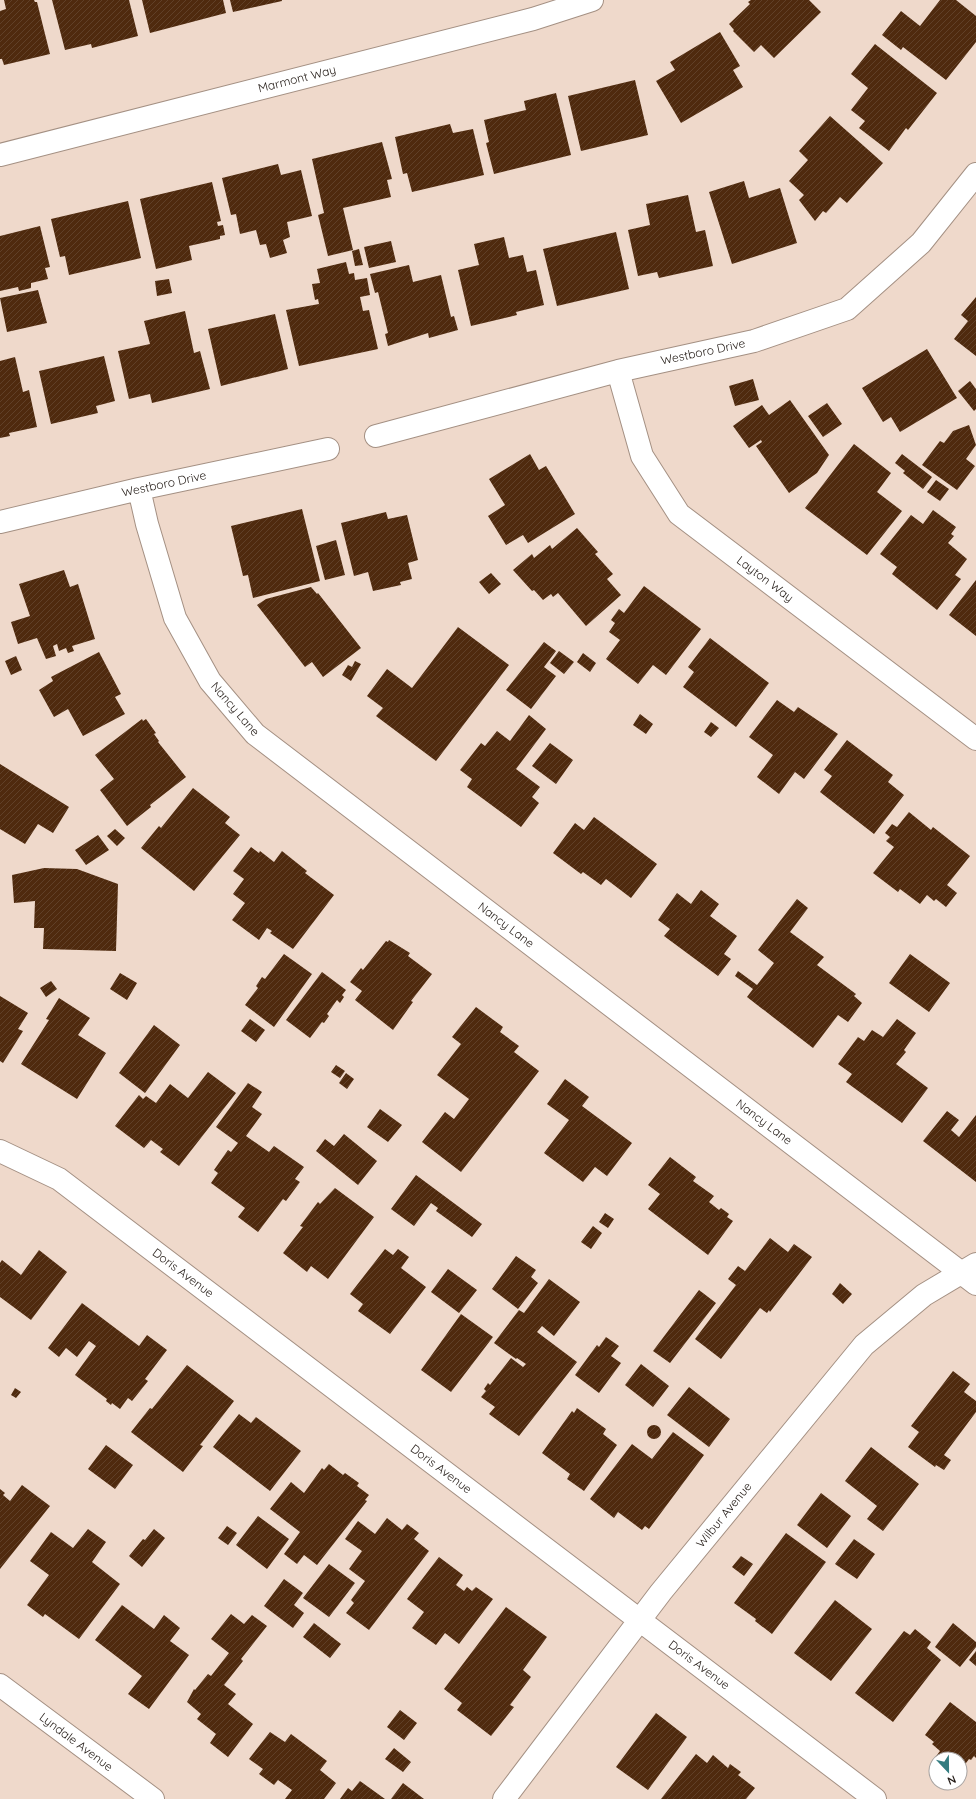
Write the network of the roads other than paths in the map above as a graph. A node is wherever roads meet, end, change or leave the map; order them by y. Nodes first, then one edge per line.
1 (592, 0) edge
2 (0, 155) edge
3 (976, 174) edge
4 (618, 371) junction
5 (376, 436) dead end
6 (328, 449) dead end
7 (139, 489) junction
8 (0, 522) edge
9 (976, 739) edge
10 (0, 1151) edge
11 (971, 1274) edge
12 (639, 1620) junction
13 (0, 1685) edge
14 (153, 1799) edge
15 (504, 1799) edge
16 (875, 1799) edge

1 - 2 street, Marmont Way
3 - 4 street, Westboro Drive
4 - 5 street, Westboro Drive
4 - 9 street, Layton Way
6 - 7 street, Westboro Drive
7 - 8 street, Westboro Drive
7 - 11 street, Nancy Lane
10 - 12 street, Doris Avenue
11 - 12 street, Wilbur Avenue
12 - 15 street, Wilbur Avenue
12 - 16 street, Doris Avenue
13 - 14 street, Lyndale Avenue

